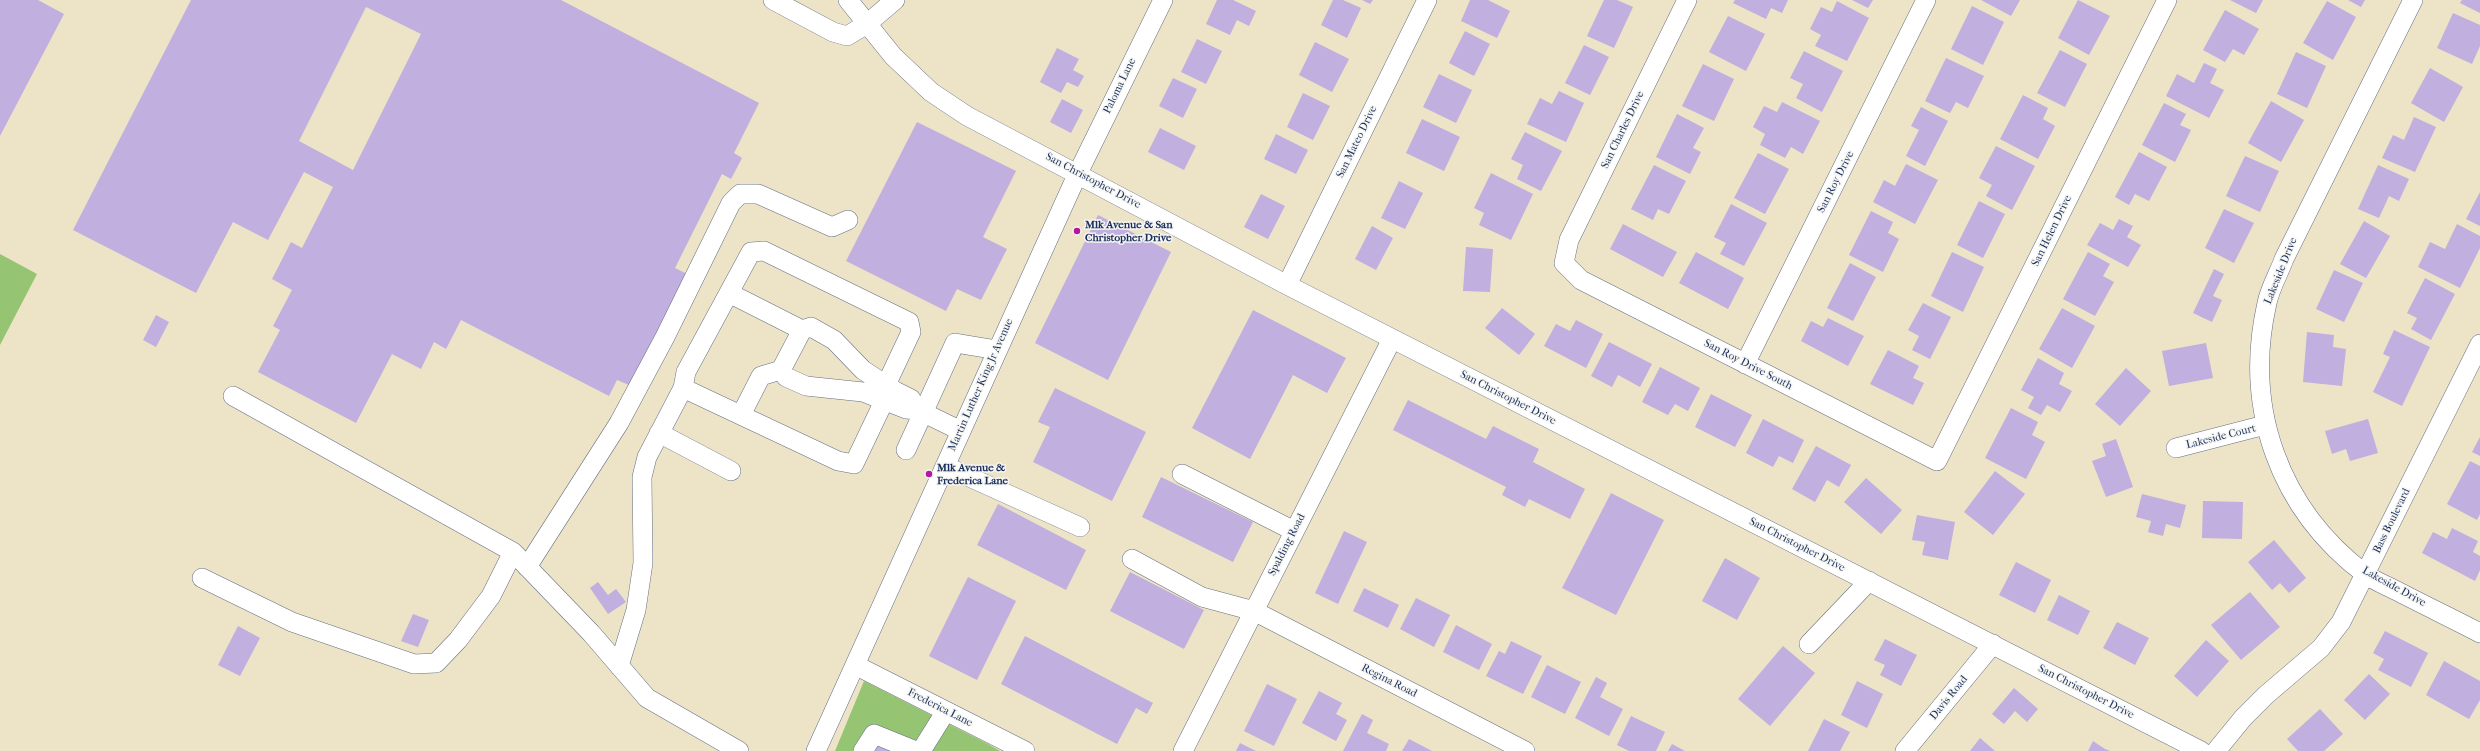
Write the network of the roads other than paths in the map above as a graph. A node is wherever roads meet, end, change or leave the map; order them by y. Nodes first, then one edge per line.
1 (773, 0) edge
2 (848, 0) edge
3 (895, 0) edge
4 (1162, 0) edge
5 (1427, 0) edge
6 (1687, 0) edge
7 (1926, 0) edge
8 (2167, 0) edge
9 (2413, 0) edge
10 (867, 24) junction
11 (1078, 173) junction
12 (848, 220) dead end
13 (1564, 262) joint
14 (1287, 285) junction
15 (729, 293) junction
16 (802, 330) junction
17 (1392, 339) junction
18 (2480, 344) edge
19 (997, 350) junction
20 (1745, 364) junction
21 (781, 370) junction
22 (683, 388) junction
23 (886, 392) junction
24 (232, 396) dead end
25 (921, 411) junction
26 (741, 416) junction
27 (2265, 426) junction
28 (961, 430) junction
29 (659, 433) junction
30 (2176, 448) dead end
31 (906, 450) dead end
32 (1938, 461) joint
33 (945, 466) junction
34 (731, 471) dead end
35 (1182, 474) dead end
36 (1080, 527) dead end
37 (1294, 531) junction
38 (513, 552) junction
39 (1132, 559) dead end
40 (527, 567) junction
41 (2365, 574) junction
42 (202, 578) dead end
43 (1869, 581) junction
44 (1254, 611) junction
45 (2480, 633) edge
46 (1809, 644) dead end
47 (1993, 644) junction
48 (855, 665) junction
49 (619, 666) junction
50 (946, 711) junction
51 (739, 751) edge
52 (816, 751) edge
53 (862, 751) edge
54 (916, 751) edge
55 (921, 751) edge
56 (1024, 751) edge
57 (1183, 751) edge
58 (1525, 751) edge
59 (1905, 751) edge
60 (2201, 751) edge
61 (2216, 751) edge

1 - 10 street
2 - 10 street, San Christopher Drive
3 - 10 street
4 - 11 street, Paloma Lane
5 - 14 street, San Mateo Drive
6 - 13 street, San Charles Drive
7 - 20 street, San Roy Drive
8 - 32 street, San Helen Drive
9 - 27 street, Lakeside Drive
10 - 11 street, San Christopher Drive
11 - 14 street, San Christopher Drive
11 - 19 street, Martin Luther King Jr Avenue
12 - 40 street
13 - 20 street, San Roy Drive South
14 - 17 street, San Christopher Drive
15 - 16 street
15 - 22 street
15 - 23 street
16 - 21 street
16 - 23 street
17 - 37 street, Spalding Road
17 - 43 street, San Christopher Drive
18 - 41 street, Bass Boulevard
19 - 25 street
19 - 28 street, Martin Luther King Jr Avenue
20 - 32 street, San Roy Drive South
21 - 23 street
21 - 26 street
22 - 26 street
22 - 29 street
23 - 25 street
23 - 26 street
24 - 38 street
25 - 28 street
25 - 31 street
27 - 30 street, Lakeside Court
27 - 41 street, Lakeside Drive
28 - 33 street, Martin Luther King Jr Avenue
29 - 34 street
29 - 49 street
33 - 36 street
33 - 48 street, Martin Luther King Jr Avenue
35 - 37 street
37 - 44 street, Spalding Road
38 - 40 street
38 - 42 street
39 - 44 street, Regina Road
40 - 49 street
41 - 45 street, Lakeside Drive
41 - 61 street, Bass Boulevard
43 - 46 street
43 - 47 street, San Christopher Drive
44 - 57 street, Spalding Road
44 - 58 street, Regina Road
47 - 59 street, Davis Road
47 - 60 street, San Christopher Drive
48 - 50 street, Frederica Lane
48 - 52 street, Martin Luther King Jr Avenue
49 - 51 street
50 - 55 street
50 - 56 street, Frederica Lane
53 - 54 street

